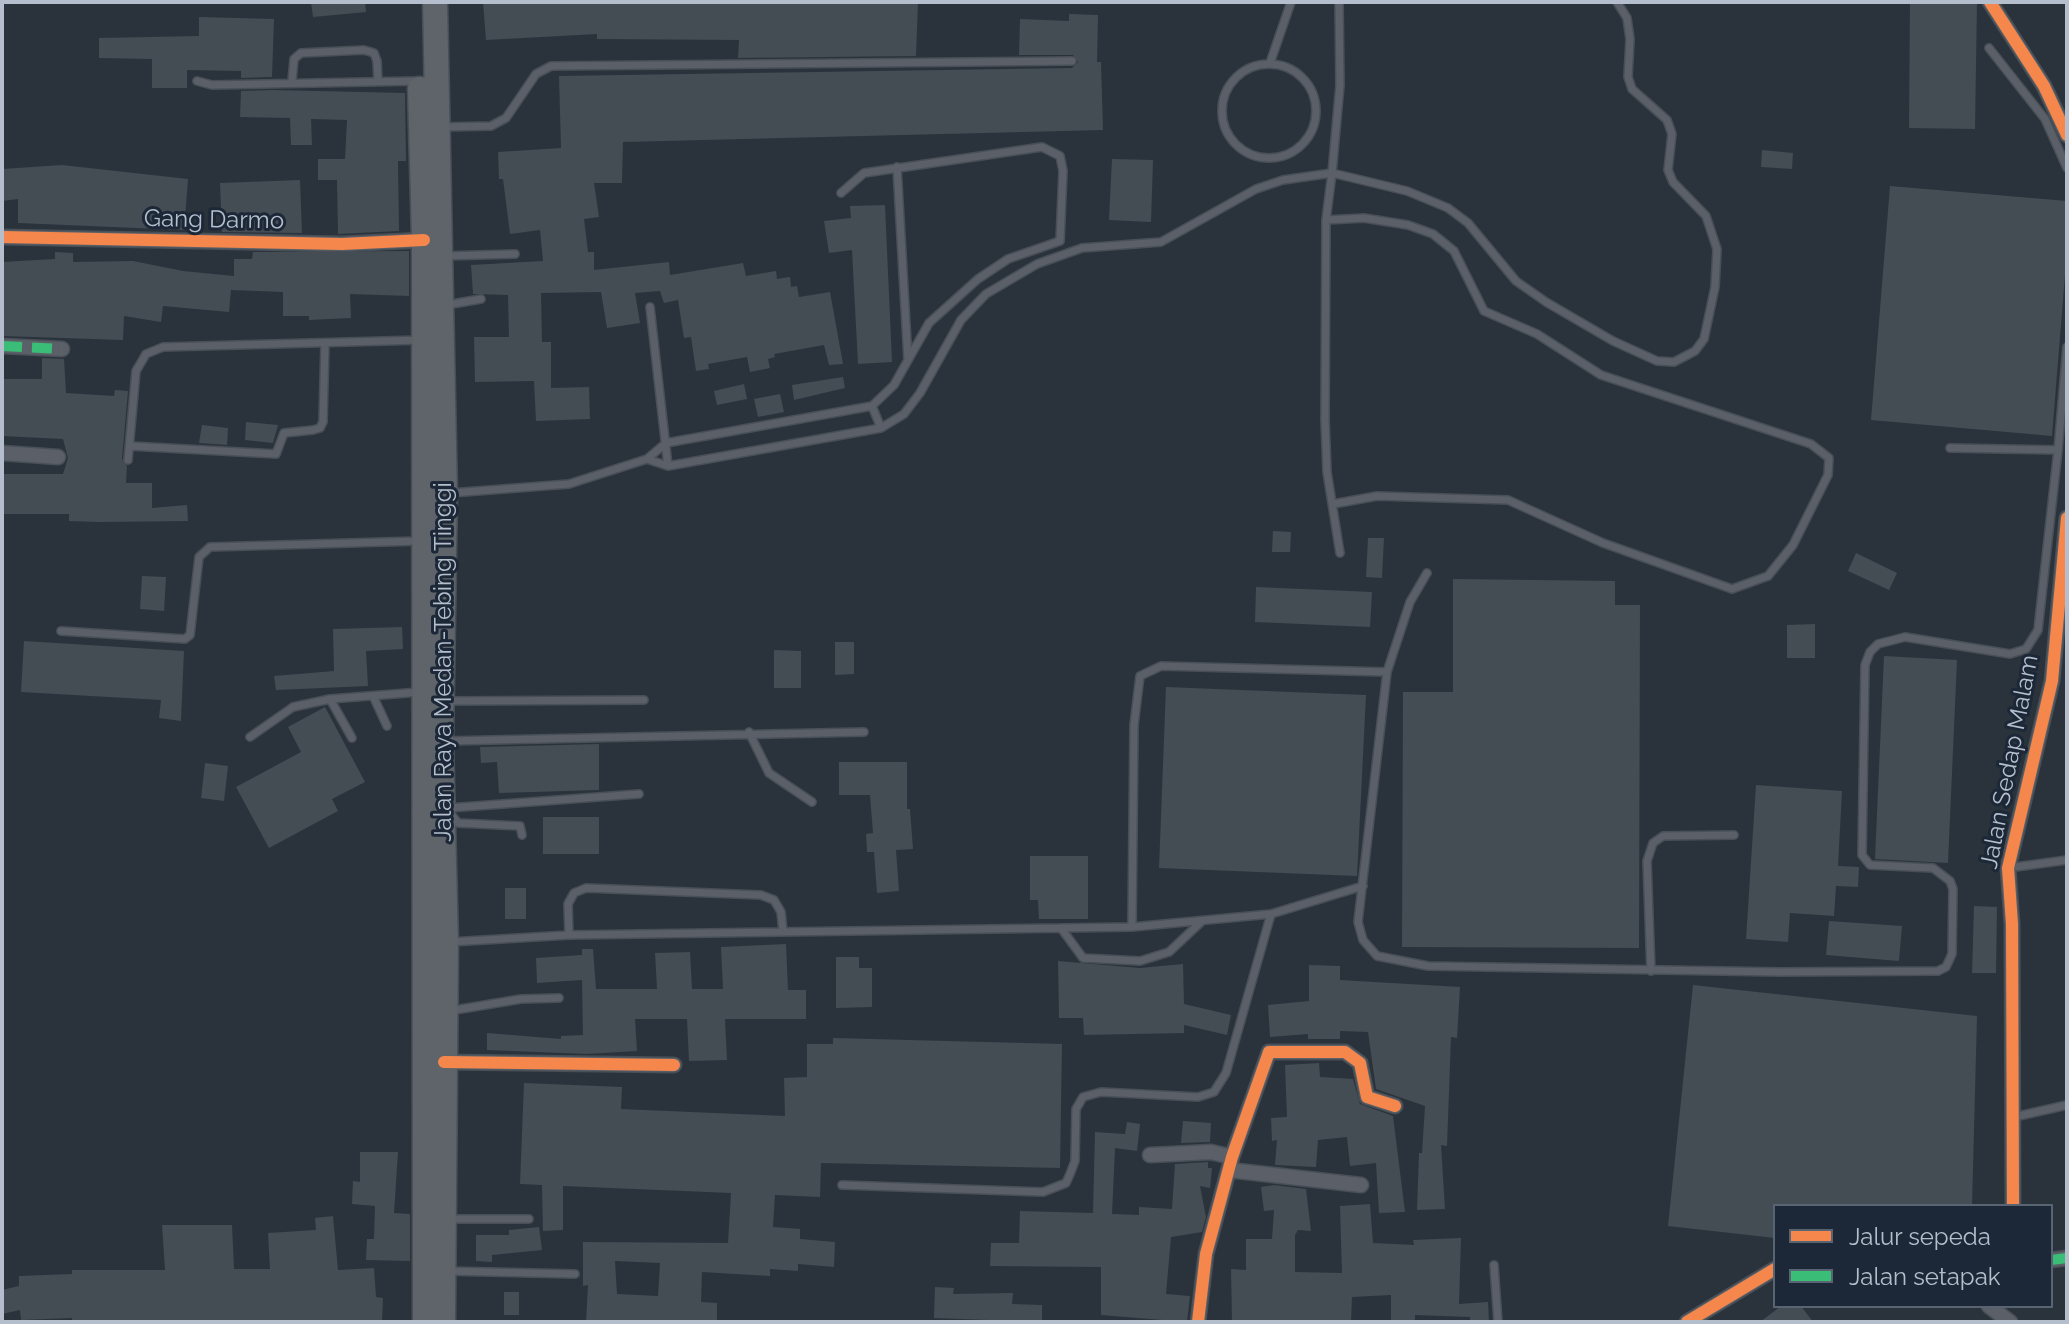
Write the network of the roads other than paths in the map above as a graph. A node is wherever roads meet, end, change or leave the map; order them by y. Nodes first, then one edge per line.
1 (418, 2) edge
2 (435, 2) edge
3 (1291, 2) edge
4 (1339, 2) edge
5 (1617, 2) edge
6 (1990, 2) edge
7 (1989, 48) dead end
8 (1072, 61) dead end
9 (1270, 63) junction
10 (197, 81) dead end
11 (292, 81) junction
12 (378, 81) junction
13 (420, 81) junction
14 (438, 127) junction
15 (2067, 135) edge
16 (897, 167) junction
17 (2067, 168) edge
18 (1332, 173) junction
19 (841, 193) dead end
20 (1326, 220) junction
21 (2, 237) edge
22 (433, 248) junction
23 (515, 254) dead end
24 (481, 299) dead end
25 (443, 305) junction
26 (650, 307) dead end
27 (423, 340) junction
28 (325, 343) junction
29 (2, 346) edge
30 (2067, 347) edge
31 (62, 349) dead end
32 (908, 363) junction
33 (872, 406) junction
34 (881, 428) junction
35 (666, 443) junction
36 (130, 446) junction
37 (1950, 448) dead end
38 (2058, 450) junction
39 (2, 453) edge
40 (58, 457) dead end
41 (647, 459) junction
42 (128, 460) dead end
43 (668, 466) junction
44 (445, 494) junction
45 (1333, 504) junction
46 (2067, 518) edge
47 (425, 541) junction
48 (1340, 553) dead end
49 (1427, 573) dead end
50 (61, 631) dead end
51 (1387, 672) junction
52 (433, 697) junction
53 (374, 698) junction
54 (330, 699) junction
55 (644, 700) dead end
56 (387, 726) dead end
57 (749, 732) junction
58 (864, 732) dead end
59 (250, 737) dead end
60 (352, 738) dead end
61 (441, 741) junction
62 (639, 794) dead end
63 (812, 802) dead end
64 (447, 808) junction
65 (522, 835) dead end
66 (1734, 835) dead end
67 (2067, 860) edge
68 (2008, 868) junction
69 (1363, 886) junction
70 (1271, 914) junction
71 (1203, 920) junction
72 (1132, 927) junction
73 (1061, 928) junction
74 (783, 932) junction
75 (569, 935) junction
76 (446, 943) junction
77 (1651, 971) junction
78 (559, 998) dead end
79 (443, 1012) junction
80 (444, 1062) junction
81 (674, 1065) dead end
82 (2067, 1105) edge
83 (1395, 1106) dead end
84 (2014, 1117) junction
85 (1150, 1155) dead end
86 (1230, 1164) junction
87 (842, 1185) dead end
88 (1361, 1185) dead end
89 (2013, 1204) edge
90 (444, 1219) junction
91 (529, 1219) dead end
92 (1494, 1265) dead end
93 (1773, 1270) edge
94 (444, 1271) junction
95 (575, 1274) dead end
96 (1992, 1308) edge
97 (425, 1322) edge
98 (443, 1322) edge
99 (1198, 1322) edge
100 (1498, 1322) edge
101 (1687, 1322) edge
102 (2012, 1322) edge

1 - 13 highway, Jalan Raya Medan-Tebing Tinggi
2 - 14 highway, Jalan Raya Medan-Tebing Tinggi
3 - 9 lane
4 - 18 lane
5 - 18 lane
6 - 15 street
7 - 17 lane
8 - 14 lane
9 - 9 lane
10 - 11 lane
11 - 12 lane
11 - 12 lane
12 - 13 lane
13 - 22 highway, Jalan Raya Medan-Tebing Tinggi
14 - 22 highway, Jalan Raya Medan-Tebing Tinggi
16 - 19 lane
16 - 32 lane
16 - 32 lane
18 - 20 lane
18 - 34 lane
20 - 45 lane
20 - 45 lane
21 - 22 street, Gang Darmo
22 - 23 lane
22 - 25 highway, Jalan Raya Medan-Tebing Tinggi
22 - 27 highway, Jalan Raya Medan-Tebing Tinggi
24 - 25 lane
25 - 44 highway, Jalan Raya Medan-Tebing Tinggi
26 - 35 lane
27 - 28 lane
27 - 47 highway, Jalan Raya Medan-Tebing Tinggi
28 - 36 lane
28 - 36 lane
29 - 31 street
30 - 38 lane
32 - 33 lane
33 - 34 lane
33 - 35 lane
34 - 43 lane
35 - 41 lane
35 - 43 lane
36 - 42 lane
37 - 38 lane
38 - 77 lane
39 - 40 street
41 - 43 lane
41 - 44 lane
44 - 52 highway, Jalan Raya Medan-Tebing Tinggi
45 - 48 lane
46 - 68 street, Jalan Sedap Malam
47 - 50 lane
47 - 52 highway, Jalan Raya Medan-Tebing Tinggi
49 - 51 lane
51 - 69 lane
51 - 72 lane
52 - 53 lane
52 - 55 lane
52 - 61 highway, Jalan Raya Medan-Tebing Tinggi
52 - 97 highway, Jalan Raya Medan-Tebing Tinggi
53 - 54 lane
53 - 56 lane
54 - 59 lane
54 - 60 lane
57 - 58 lane
57 - 61 lane
57 - 63 lane
61 - 64 highway, Jalan Raya Medan-Tebing Tinggi
62 - 64 lane
64 - 65 lane
64 - 76 highway, Jalan Raya Medan-Tebing Tinggi
66 - 77 lane
67 - 68 lane
68 - 84 street, Jalan Sedap Malam
69 - 70 lane
69 - 77 lane
70 - 71 lane
70 - 87 lane
71 - 72 lane
71 - 73 lane
72 - 73 lane
73 - 74 lane
74 - 75 lane
74 - 75 lane
75 - 76 lane
76 - 79 highway, Jalan Raya Medan-Tebing Tinggi
78 - 79 lane
79 - 80 highway, Jalan Raya Medan-Tebing Tinggi
80 - 81 street
80 - 90 highway, Jalan Raya Medan-Tebing Tinggi
82 - 84 lane
83 - 86 street
84 - 89 street, Jalan Sedap Malam
85 - 86 street
86 - 88 street
86 - 99 street
90 - 91 lane
90 - 94 highway, Jalan Raya Medan-Tebing Tinggi
92 - 100 lane
93 - 101 street
94 - 95 lane
94 - 98 highway, Jalan Raya Medan-Tebing Tinggi
96 - 102 street

